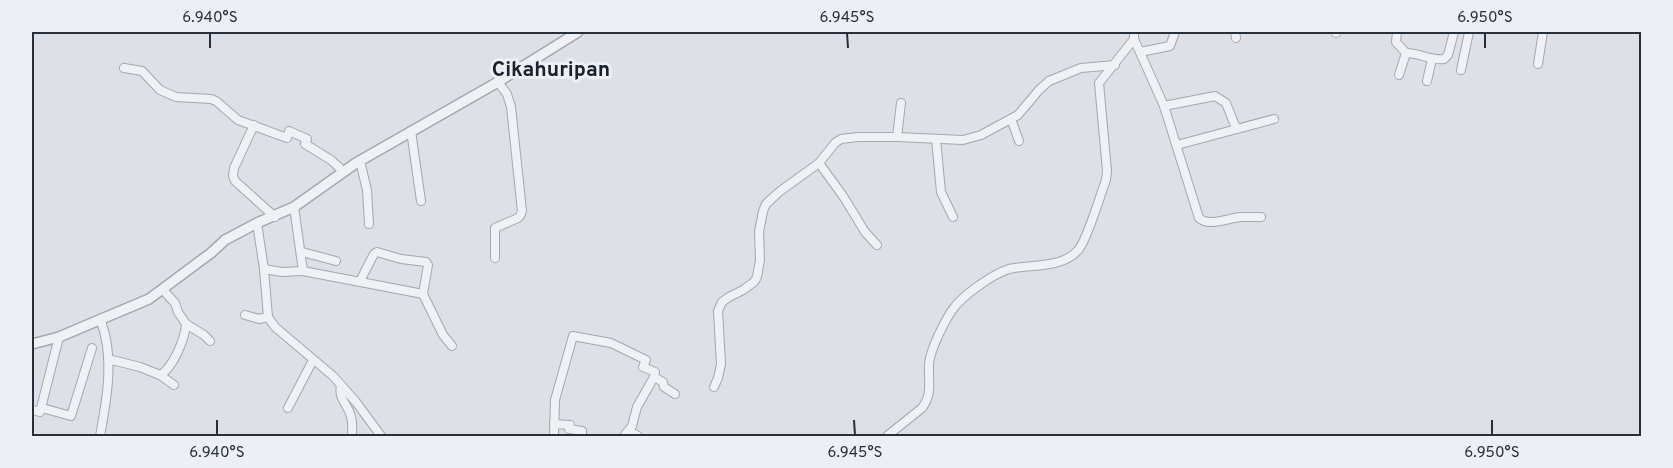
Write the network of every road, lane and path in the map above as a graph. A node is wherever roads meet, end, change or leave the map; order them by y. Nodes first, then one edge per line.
1 (578, 32) edge
2 (1175, 32) edge
3 (1397, 32) edge
4 (1454, 32) edge
5 (1469, 32) edge
6 (1542, 32) edge
7 (1134, 35) edge
8 (1140, 52) junction
9 (1406, 53) junction
10 (1432, 60) junction
11 (1115, 64) junction
12 (1538, 64) dead end
13 (124, 68) dead end
14 (1461, 70) dead end
15 (1398, 75) dead end
16 (1427, 81) dead end
17 (498, 82) junction
18 (901, 103) dead end
19 (1164, 106) junction
20 (1011, 119) junction
21 (1274, 119) dead end
22 (254, 125) junction
23 (1236, 128) junction
24 (411, 131) junction
25 (897, 137) junction
26 (936, 139) junction
27 (1019, 141) dead end
28 (1177, 145) junction
29 (360, 161) junction
30 (819, 163) junction
31 (344, 172) junction
32 (421, 201) dead end
33 (294, 207) junction
34 (275, 216) junction
35 (953, 217) dead end
36 (1261, 217) dead end
37 (257, 223) junction
38 (369, 224) dead end
39 (877, 246) dead end
40 (302, 252) junction
41 (495, 258) dead end
42 (336, 261) dead end
43 (264, 268) junction
44 (303, 271) junction
45 (360, 280) junction
46 (163, 290) junction
47 (423, 294) junction
48 (245, 315) dead end
49 (268, 317) junction
50 (100, 319) junction
51 (186, 324) junction
52 (59, 337) junction
53 (210, 341) dead end
54 (32, 344) edge
55 (452, 346) dead end
56 (92, 348) dead end
57 (108, 359) junction
58 (313, 360) junction
59 (160, 375) junction
60 (654, 377) junction
61 (174, 385) dead end
62 (341, 385) junction
63 (714, 387) dead end
64 (675, 394) dead end
65 (42, 408) junction
66 (288, 408) dead end
67 (32, 410) edge
68 (554, 424) junction
69 (626, 434) edge
70 (100, 436) edge
71 (352, 436) edge
72 (381, 436) edge
73 (554, 436) edge
74 (582, 436) edge
75 (638, 436) edge
76 (887, 436) edge

1 - 17 street
2 - 8 street
3 - 9 street
4 - 10 street
5 - 14 street
6 - 12 street
7 - 8 street
7 - 11 street
8 - 19 street
9 - 10 street
9 - 15 street
10 - 16 street
11 - 20 street
11 - 76 street
13 - 22 street
17 - 24 street
17 - 41 street
18 - 25 street
19 - 23 street
19 - 28 street
20 - 26 street
20 - 27 street
21 - 23 street
22 - 31 street
22 - 34 street
23 - 28 street
24 - 29 street
24 - 32 street
25 - 26 street
25 - 30 street
26 - 35 street
28 - 36 street
29 - 31 street
29 - 38 street
30 - 39 street
30 - 63 street
31 - 33 street
33 - 34 street
33 - 40 street
34 - 37 street
37 - 43 street
37 - 46 street
40 - 42 street
40 - 44 street
43 - 44 street
43 - 49 street
44 - 45 street
45 - 47 street
45 - 47 street
46 - 50 street
46 - 51 street
47 - 55 street
48 - 49 street
49 - 58 street
50 - 52 street
50 - 57 street
51 - 53 street
51 - 59 street
52 - 54 street
52 - 65 street
56 - 65 street
57 - 59 street
57 - 70 street
58 - 62 street
58 - 66 street
59 - 61 street
60 - 64 street
60 - 68 street
60 - 69 street
62 - 71 street
62 - 72 street
65 - 67 street
68 - 73 street
68 - 74 street
69 - 75 street

